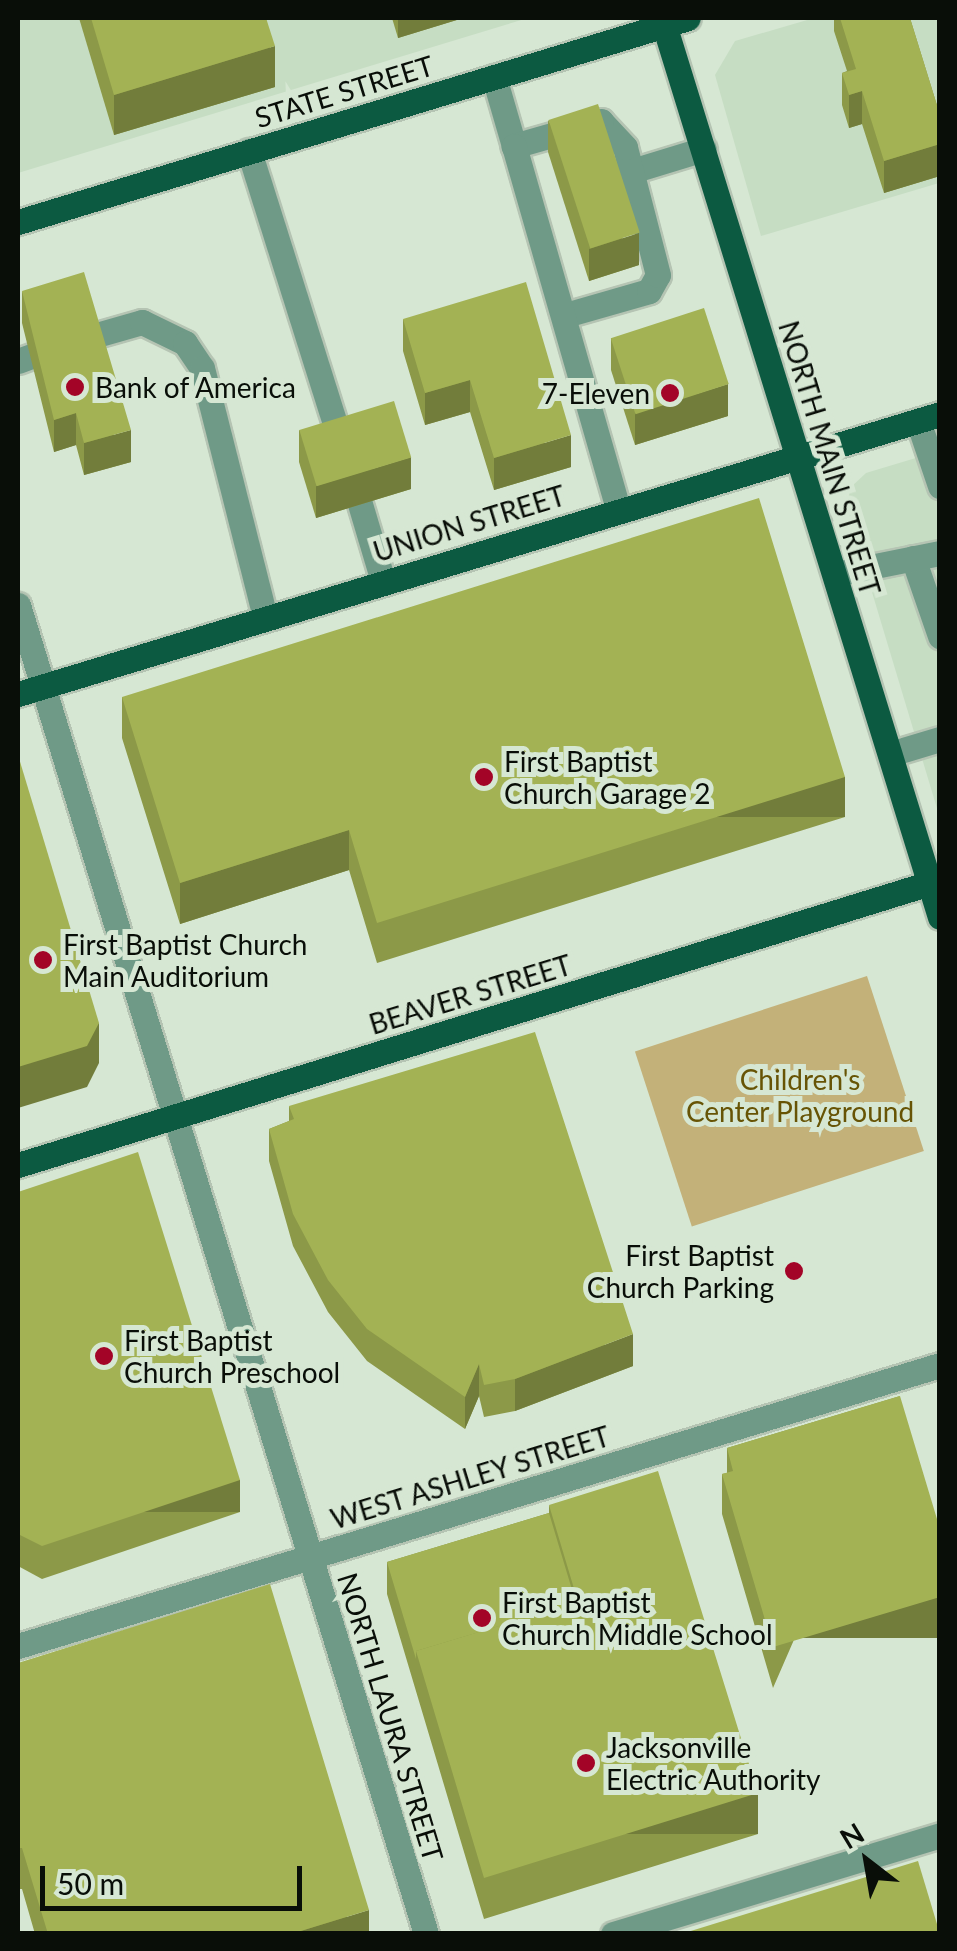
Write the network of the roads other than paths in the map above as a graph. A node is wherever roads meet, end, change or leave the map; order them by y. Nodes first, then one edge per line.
1 (671, 20) edge
2 (494, 77) junction
3 (514, 146) junction
4 (704, 149) junction
5 (249, 152) junction
6 (632, 171) junction
7 (18, 222) edge
8 (569, 314) junction
9 (93, 336) edge
10 (929, 418) edge
11 (343, 449) edge
12 (798, 454) junction
13 (940, 486) edge
14 (360, 504) dead end
15 (618, 509) junction
16 (940, 553) edge
17 (913, 558) junction
18 (835, 574) junction
19 (383, 582) junction
20 (18, 605) edge
21 (265, 618) junction
22 (940, 636) edge
23 (43, 686) junction
24 (18, 694) edge
25 (940, 739) edge
26 (890, 754) junction
27 (934, 882) edge
28 (940, 917) edge
29 (178, 1116) junction
30 (18, 1166) edge
31 (940, 1365) edge
32 (310, 1556) junction
33 (18, 1646) edge
34 (940, 1834) edge
35 (426, 1934) edge
36 (613, 1934) edge

1 - 2 main road, STATE STREET
1 - 4 main road, NORTH MAIN STREET
2 - 3 street
2 - 5 main road, STATE STREET
3 - 6 street
3 - 8 street
4 - 6 street
4 - 12 main road, NORTH MAIN STREET
5 - 7 main road, STATE STREET
5 - 11 street
6 - 8 street
8 - 15 street
9 - 21 street
10 - 12 main road, UNION STREET
10 - 13 street
12 - 15 main road, UNION STREET
12 - 18 main road, NORTH MAIN STREET
14 - 19 street
15 - 19 main road, UNION STREET
16 - 17 street
17 - 18 street
17 - 22 street
18 - 26 main road, NORTH MAIN STREET
19 - 21 main road, UNION STREET
20 - 23 street, NORTH LAURA STREET
21 - 23 main road, UNION STREET
23 - 24 main road, UNION STREET
23 - 29 street, NORTH LAURA STREET
25 - 26 street
26 - 27 main road, NORTH MAIN STREET
27 - 28 main road, NORTH MAIN STREET
27 - 29 main road, BEAVER STREET
29 - 30 main road, BEAVER STREET
29 - 32 street, NORTH LAURA STREET
31 - 32 street, WEST ASHLEY STREET
32 - 33 street, WEST ASHLEY STREET
32 - 35 street, NORTH LAURA STREET
34 - 36 street

